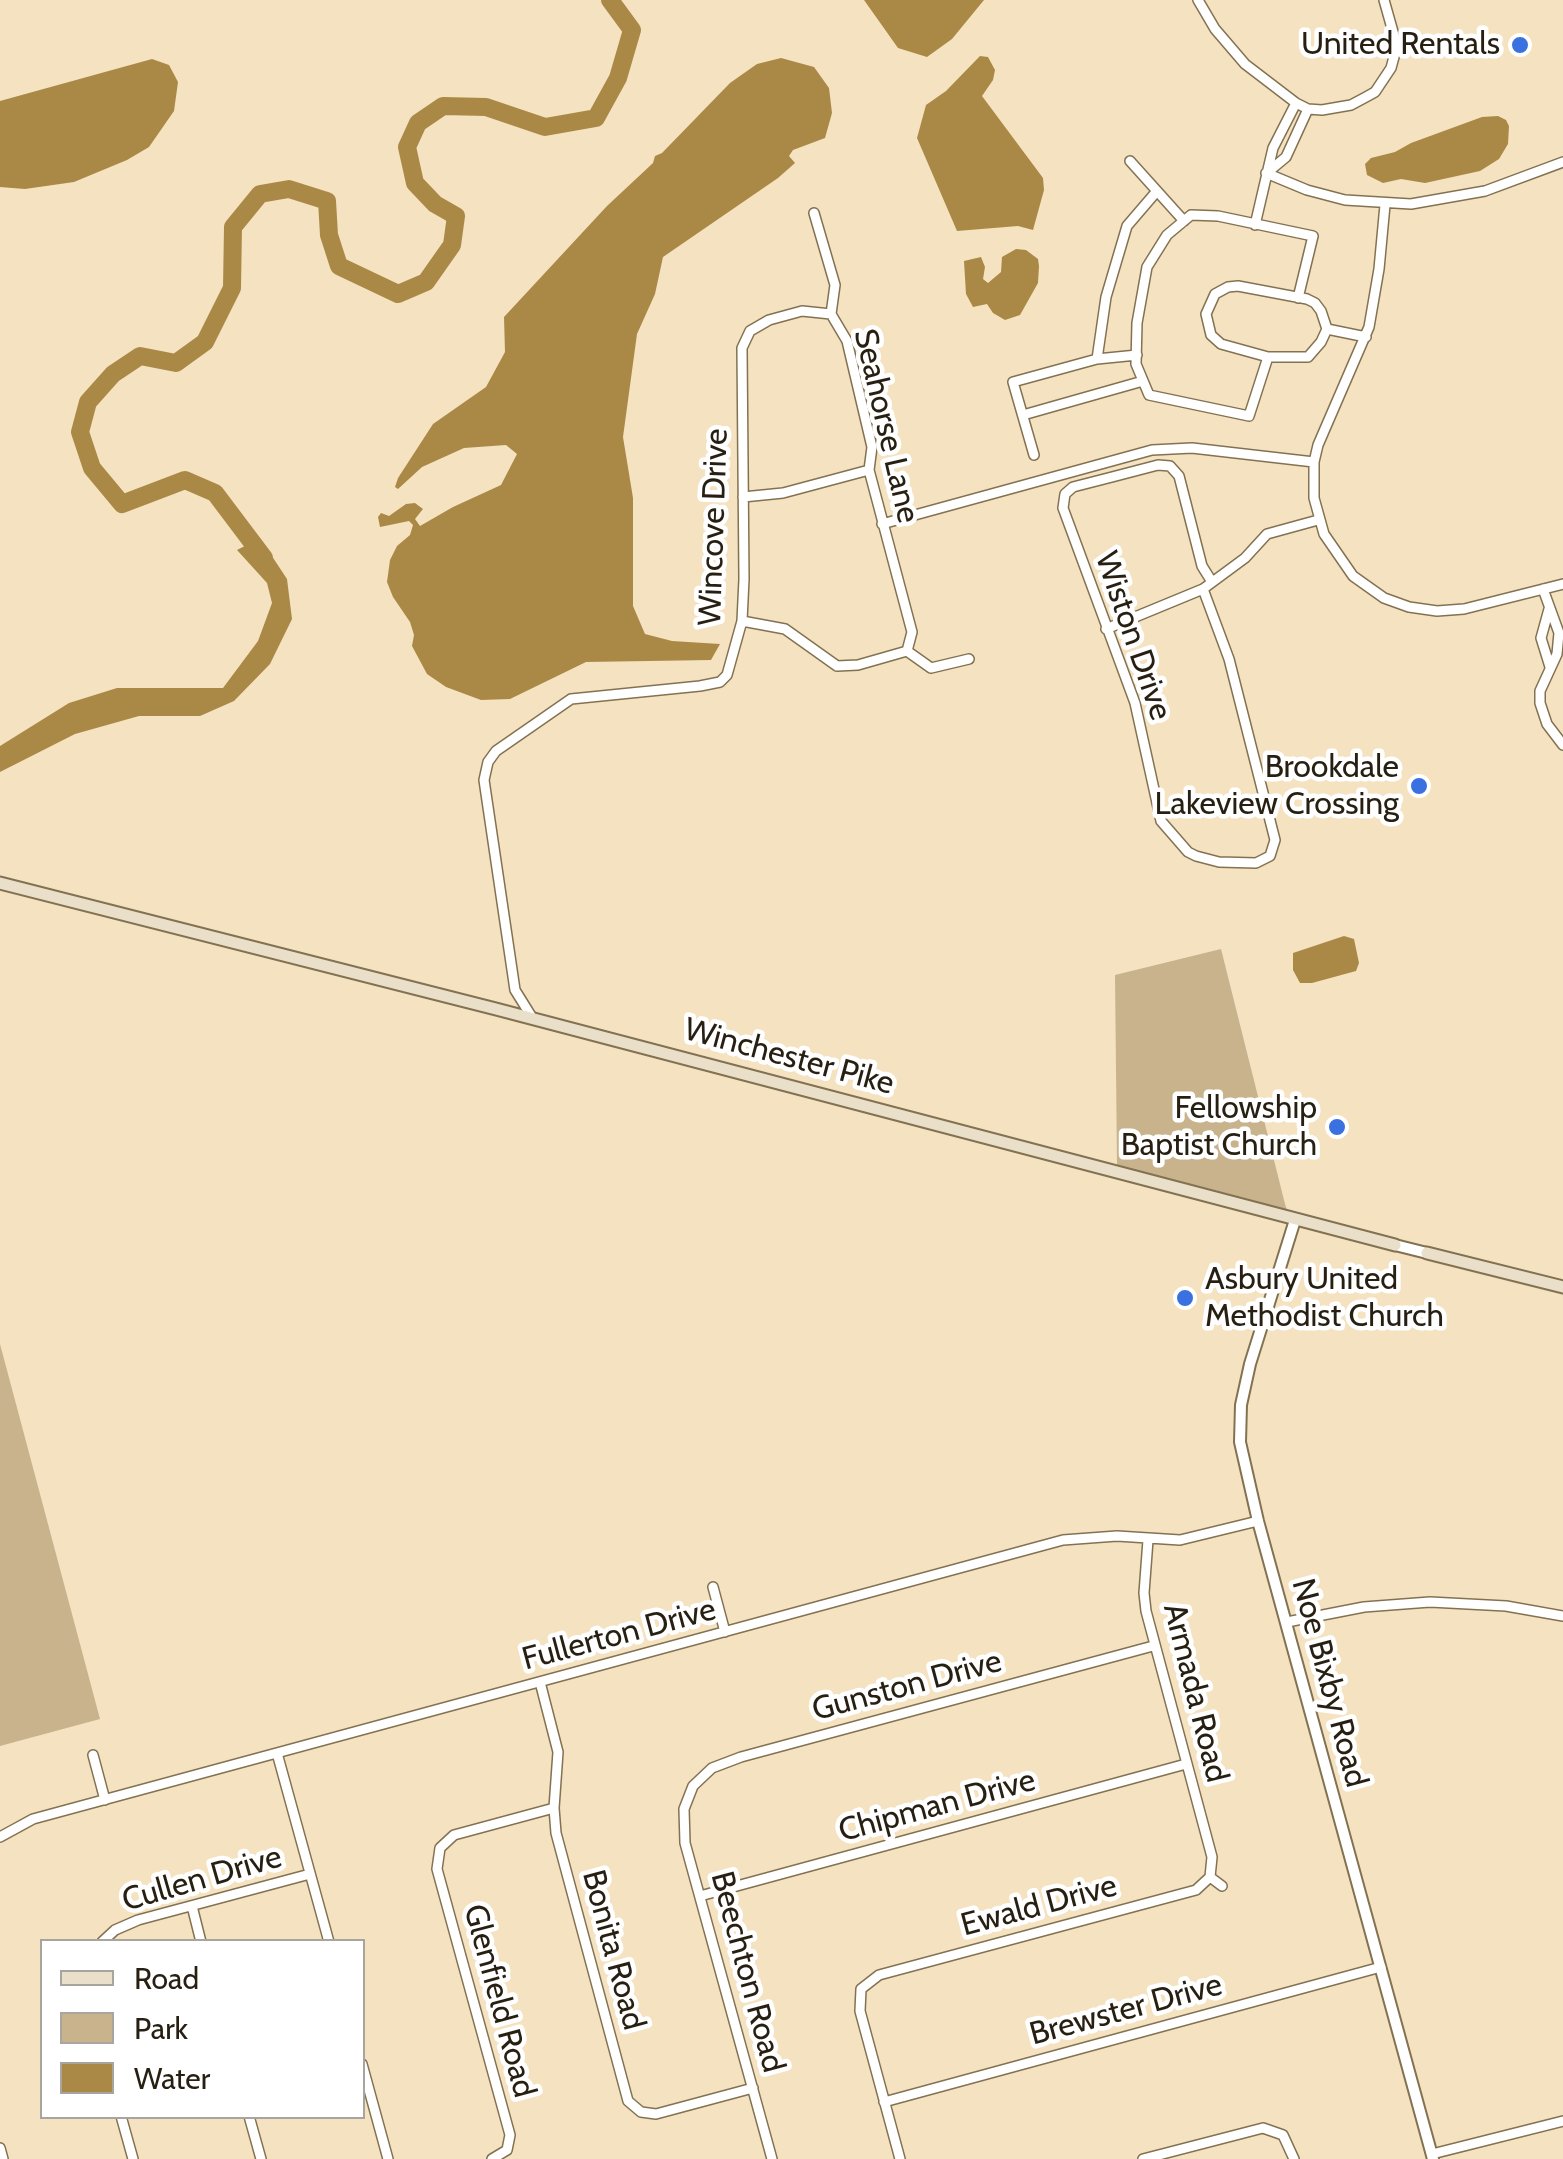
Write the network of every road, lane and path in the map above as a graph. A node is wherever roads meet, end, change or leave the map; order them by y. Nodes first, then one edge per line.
1 (1198, 0) edge
2 (1384, 0) edge
3 (1296, 103) junction
4 (1308, 110) junction
5 (1130, 161) dead end
6 (1563, 162) edge
7 (1266, 174) junction
8 (1157, 191) junction
9 (1385, 205) junction
10 (814, 213) dead end
11 (1184, 221) junction
12 (1256, 224) junction
13 (1298, 298) junction
14 (831, 314) junction
15 (1327, 329) junction
16 (1366, 338) junction
17 (1136, 356) junction
18 (1268, 357) junction
19 (1098, 359) junction
20 (1143, 381) junction
21 (1023, 416) junction
22 (1034, 455) dead end
23 (1314, 462) junction
24 (869, 470) junction
25 (743, 497) junction
26 (1318, 520) junction
27 (882, 524) junction
28 (1563, 584) edge
29 (1208, 586) junction
30 (1543, 589) junction
31 (1549, 608) junction
32 (742, 622) junction
33 (1106, 629) junction
34 (907, 651) junction
35 (969, 659) dead end
36 (1550, 666) junction
37 (1563, 745) edge
38 (0, 883) edge
39 (515, 990) junction
40 (498, 1010) junction
41 (532, 1019) junction
42 (1295, 1220) junction
43 (1395, 1245) joint
44 (1427, 1253) joint
45 (1563, 1287) edge
46 (1258, 1521) junction
47 (1148, 1540) junction
48 (713, 1587) dead end
49 (1563, 1616) edge
50 (1286, 1622) junction
51 (725, 1632) junction
52 (1154, 1646) junction
53 (540, 1682) junction
54 (277, 1754) junction
55 (93, 1755) dead end
56 (1186, 1764) junction
57 (687, 1798) joint
58 (105, 1800) junction
59 (554, 1808) junction
60 (0, 1837) edge
61 (427, 1843) dead end
62 (440, 1848) junction
63 (310, 1874) junction
64 (1210, 1877) junction
65 (1222, 1886) dead end
66 (700, 1896) junction
67 (192, 1906) junction
68 (106, 1938) edge
69 (200, 1939) edge
70 (328, 1939) edge
71 (1381, 1967) junction
72 (365, 2075) edge
73 (753, 2088) junction
74 (884, 2102) junction
75 (641, 2112) junction
76 (122, 2119) edge
77 (250, 2119) edge
78 (1563, 2121) edge
79 (634, 2124) dead end
80 (0, 2148) edge
81 (1433, 2157) edge
82 (3, 2159) edge
83 (133, 2159) edge
84 (261, 2159) edge
85 (388, 2159) edge
86 (492, 2159) edge
87 (772, 2159) edge
88 (900, 2159) edge
89 (1143, 2159) edge
90 (1294, 2159) edge

1 - 3 street
2 - 4 street
3 - 4 street
3 - 7 street
4 - 7 street
5 - 8 street
6 - 9 street
7 - 9 street
7 - 12 street
8 - 11 street
8 - 19 street
9 - 16 street
10 - 14 street, Seahorse Lane
11 - 12 street
11 - 17 street
12 - 13 street
13 - 15 street
13 - 18 street
14 - 24 street, Seahorse Lane
14 - 25 street, Wincove Drive
15 - 16 street
15 - 18 street
16 - 23 street
17 - 19 street
17 - 20 street
18 - 20 street
19 - 21 street
20 - 21 street
21 - 22 street
23 - 26 street
23 - 27 street
24 - 25 street
24 - 27 street, Seahorse Lane
25 - 32 street, Wincove Drive
26 - 29 street
26 - 30 street
27 - 34 street, Seahorse Lane
28 - 30 street
29 - 33 street
29 - 33 street, Wiston Drive
29 - 33 street, Wiston Drive
30 - 31 street
31 - 36 street
31 - 36 street
32 - 34 street
32 - 39 street, Wincove Drive
34 - 35 street
36 - 37 street
38 - 40 main road, Winchester Pike
39 - 40 street
39 - 41 street, Wincove Drive
40 - 41 main road, Winchester Pike
41 - 42 main road, Winchester Pike
42 - 43 main road, Winchester Pike
42 - 46 street, Noe Bixby Road
43 - 44 street, Winchester Pike
44 - 45 main road, Winchester Pike
46 - 47 street, Fullerton Drive
46 - 50 street, Noe Bixby Road
47 - 51 street, Fullerton Drive
47 - 52 street, Armada Road
48 - 51 street
49 - 50 street
50 - 71 street, Noe Bixby Road
51 - 53 street, Fullerton Drive
52 - 56 street, Armada Road
52 - 57 street, Gunston Drive
53 - 54 street, Fullerton Drive
53 - 59 street, Bonita Road
54 - 58 street, Fullerton Drive
54 - 63 street
55 - 58 street
56 - 64 street, Armada Road
56 - 66 street, Chipman Drive
57 - 66 street, Beechton Road
58 - 60 street, Fullerton Drive
59 - 62 street
59 - 75 street, Bonita Road
61 - 62 street
62 - 86 street, Glenfield Road
63 - 67 street, Cullen Drive
63 - 70 street
64 - 65 street
64 - 74 street, Ewald Drive
66 - 73 street, Beechton Road
67 - 68 street, Cullen Drive
67 - 69 street
71 - 74 street, Brewster Drive
71 - 81 street, Noe Bixby Road
72 - 85 street
73 - 75 street
73 - 87 street, Beechton Road
74 - 88 street
75 - 79 street
76 - 83 street
77 - 84 street
78 - 81 street
80 - 82 street
89 - 90 street

